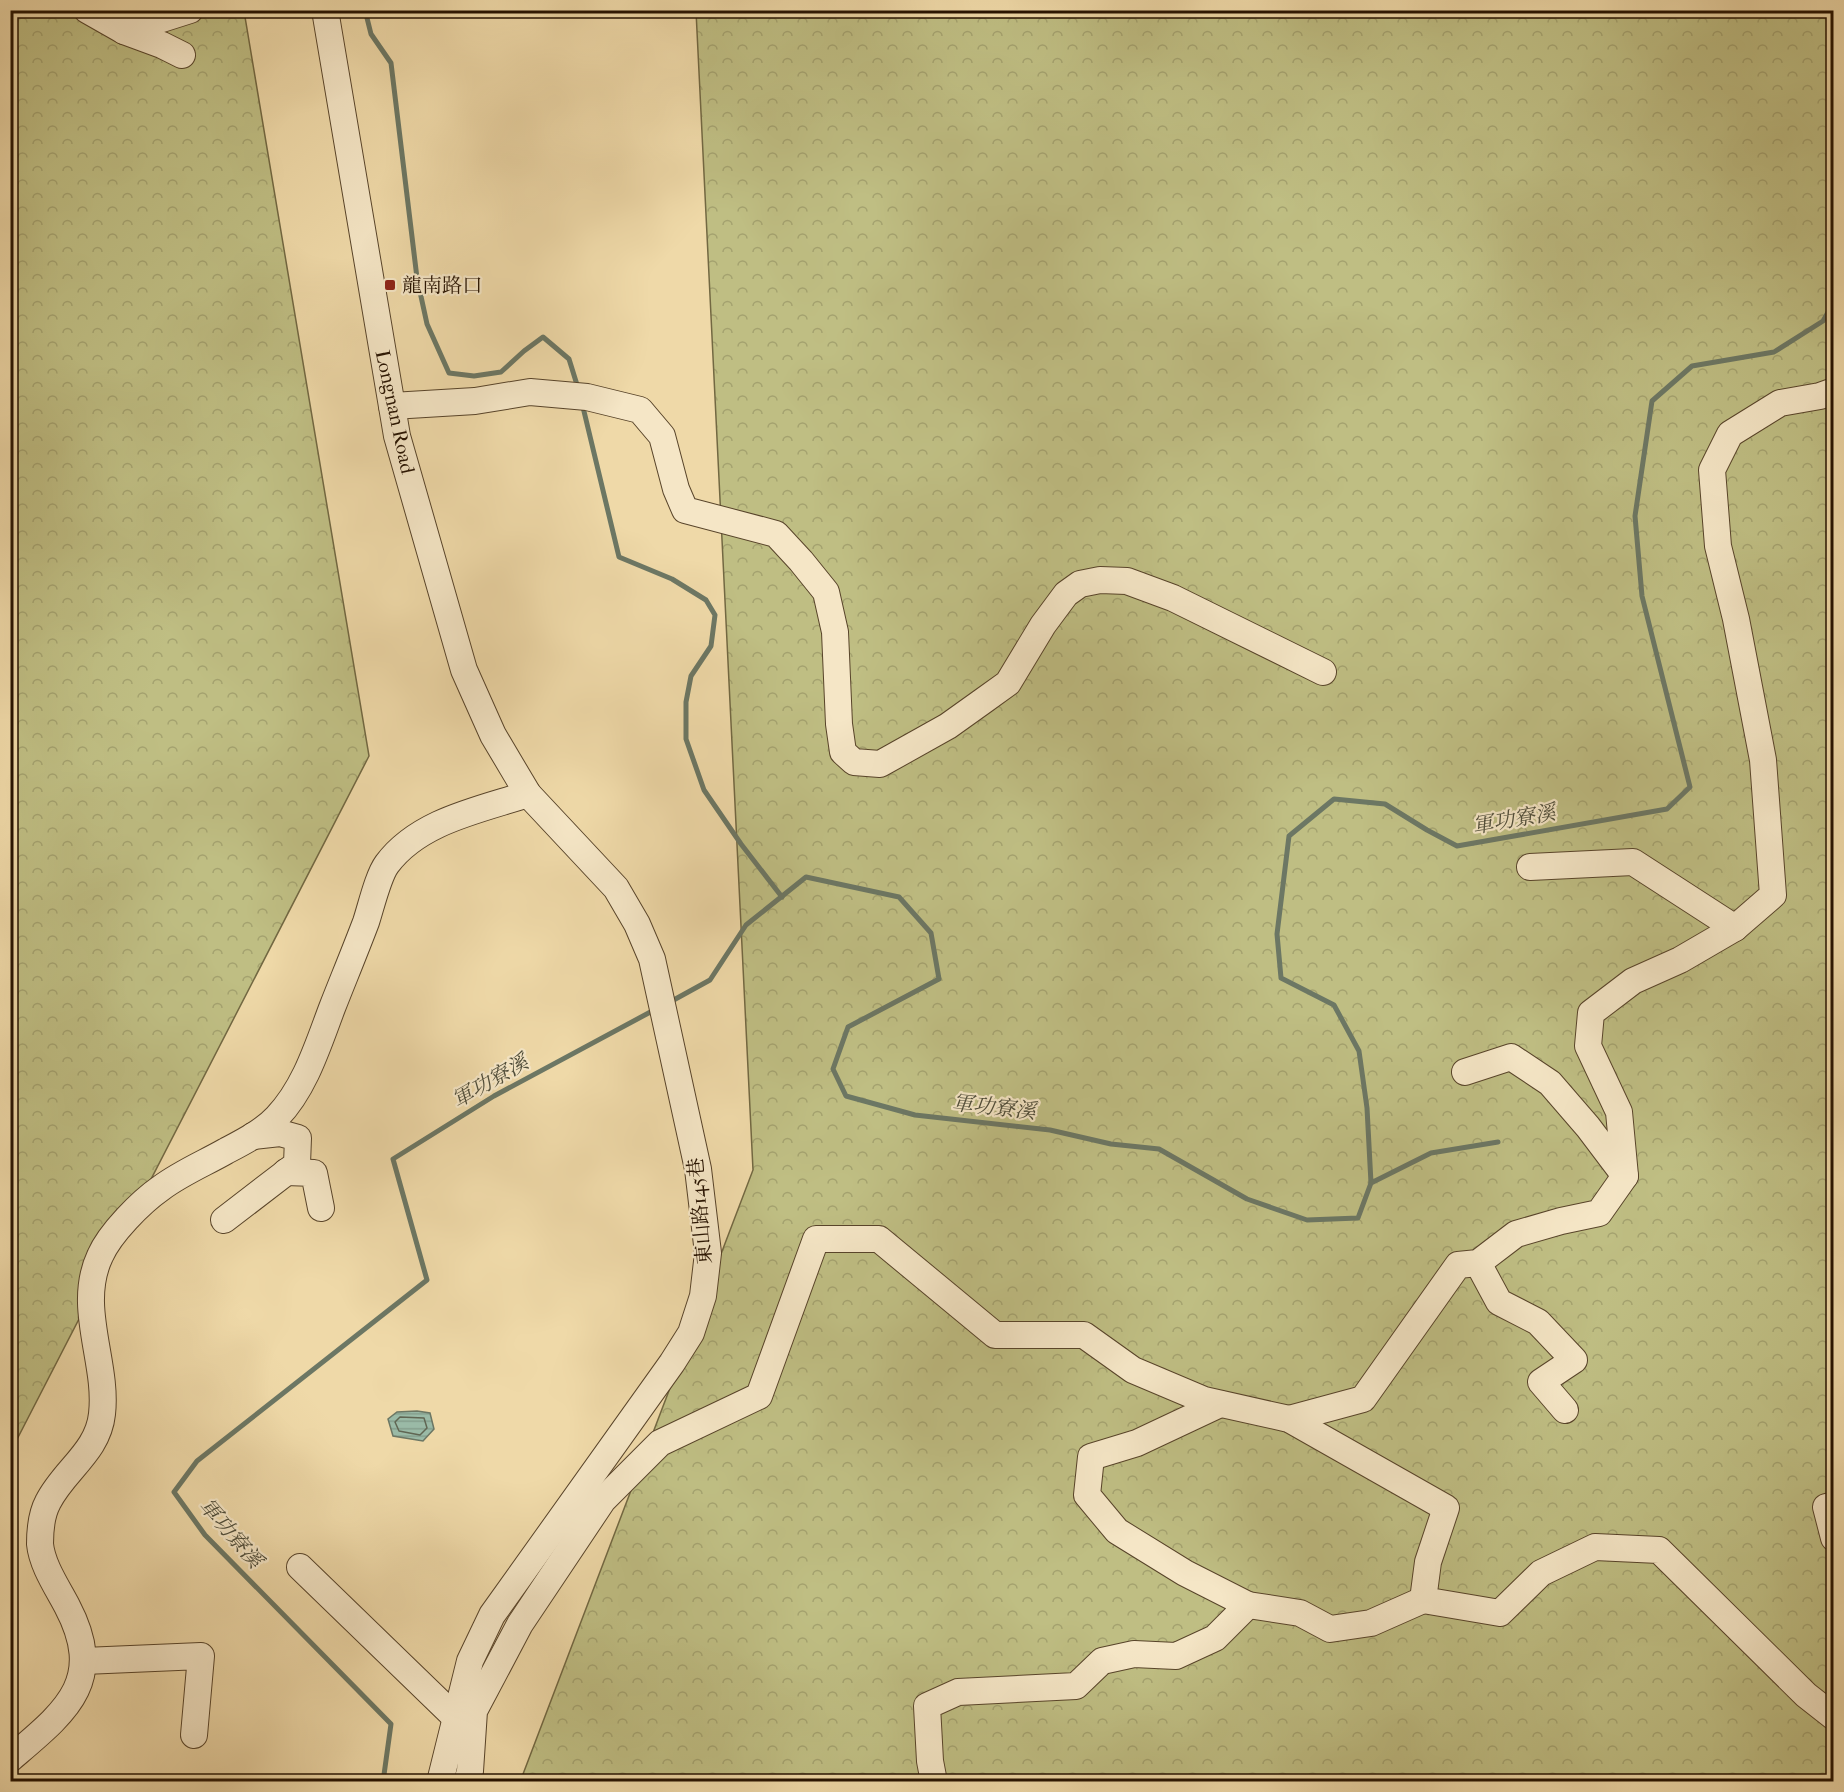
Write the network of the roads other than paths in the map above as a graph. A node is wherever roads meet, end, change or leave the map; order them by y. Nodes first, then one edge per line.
1 (87, 10) edge
2 (190, 10) edge
3 (325, 10) edge
4 (124, 31) junction
5 (182, 55) dead end
6 (1833, 391) edge
7 (392, 406) junction
8 (1323, 672) dead end
9 (528, 794) junction
10 (1530, 867) dead end
11 (1735, 928) junction
12 (1465, 1072) dead end
13 (253, 1136) junction
14 (286, 1172) junction
15 (1625, 1176) junction
16 (321, 1208) dead end
17 (224, 1220) dead end
18 (1478, 1263) junction
19 (1220, 1404) junction
20 (1565, 1410) dead end
21 (1290, 1419) junction
22 (1833, 1505) edge
23 (1833, 1538) edge
24 (300, 1567) dead end
25 (1423, 1600) junction
26 (1248, 1605) junction
27 (84, 1661) junction
28 (1833, 1717) edge
29 (457, 1719) junction
30 (194, 1735) dead end
31 (10, 1759) edge
32 (440, 1782) edge
33 (467, 1782) edge
34 (934, 1782) edge

1 - 4 street
2 - 4 street
3 - 7 street, Longnan Road
4 - 5 street
6 - 11 street
7 - 8 street
7 - 9 street, Longnan Road
9 - 13 street
9 - 29 street, 東山路145巷
10 - 11 street
11 - 15 street
12 - 15 street
13 - 14 street
13 - 27 street
14 - 16 street
14 - 17 street
15 - 18 street
18 - 20 street
18 - 21 street
19 - 21 street
19 - 26 street
19 - 33 street
21 - 25 street
22 - 23 street
24 - 29 street
25 - 26 street
25 - 28 street
26 - 34 street
27 - 30 street
27 - 31 street
29 - 32 street, 東山路145巷

